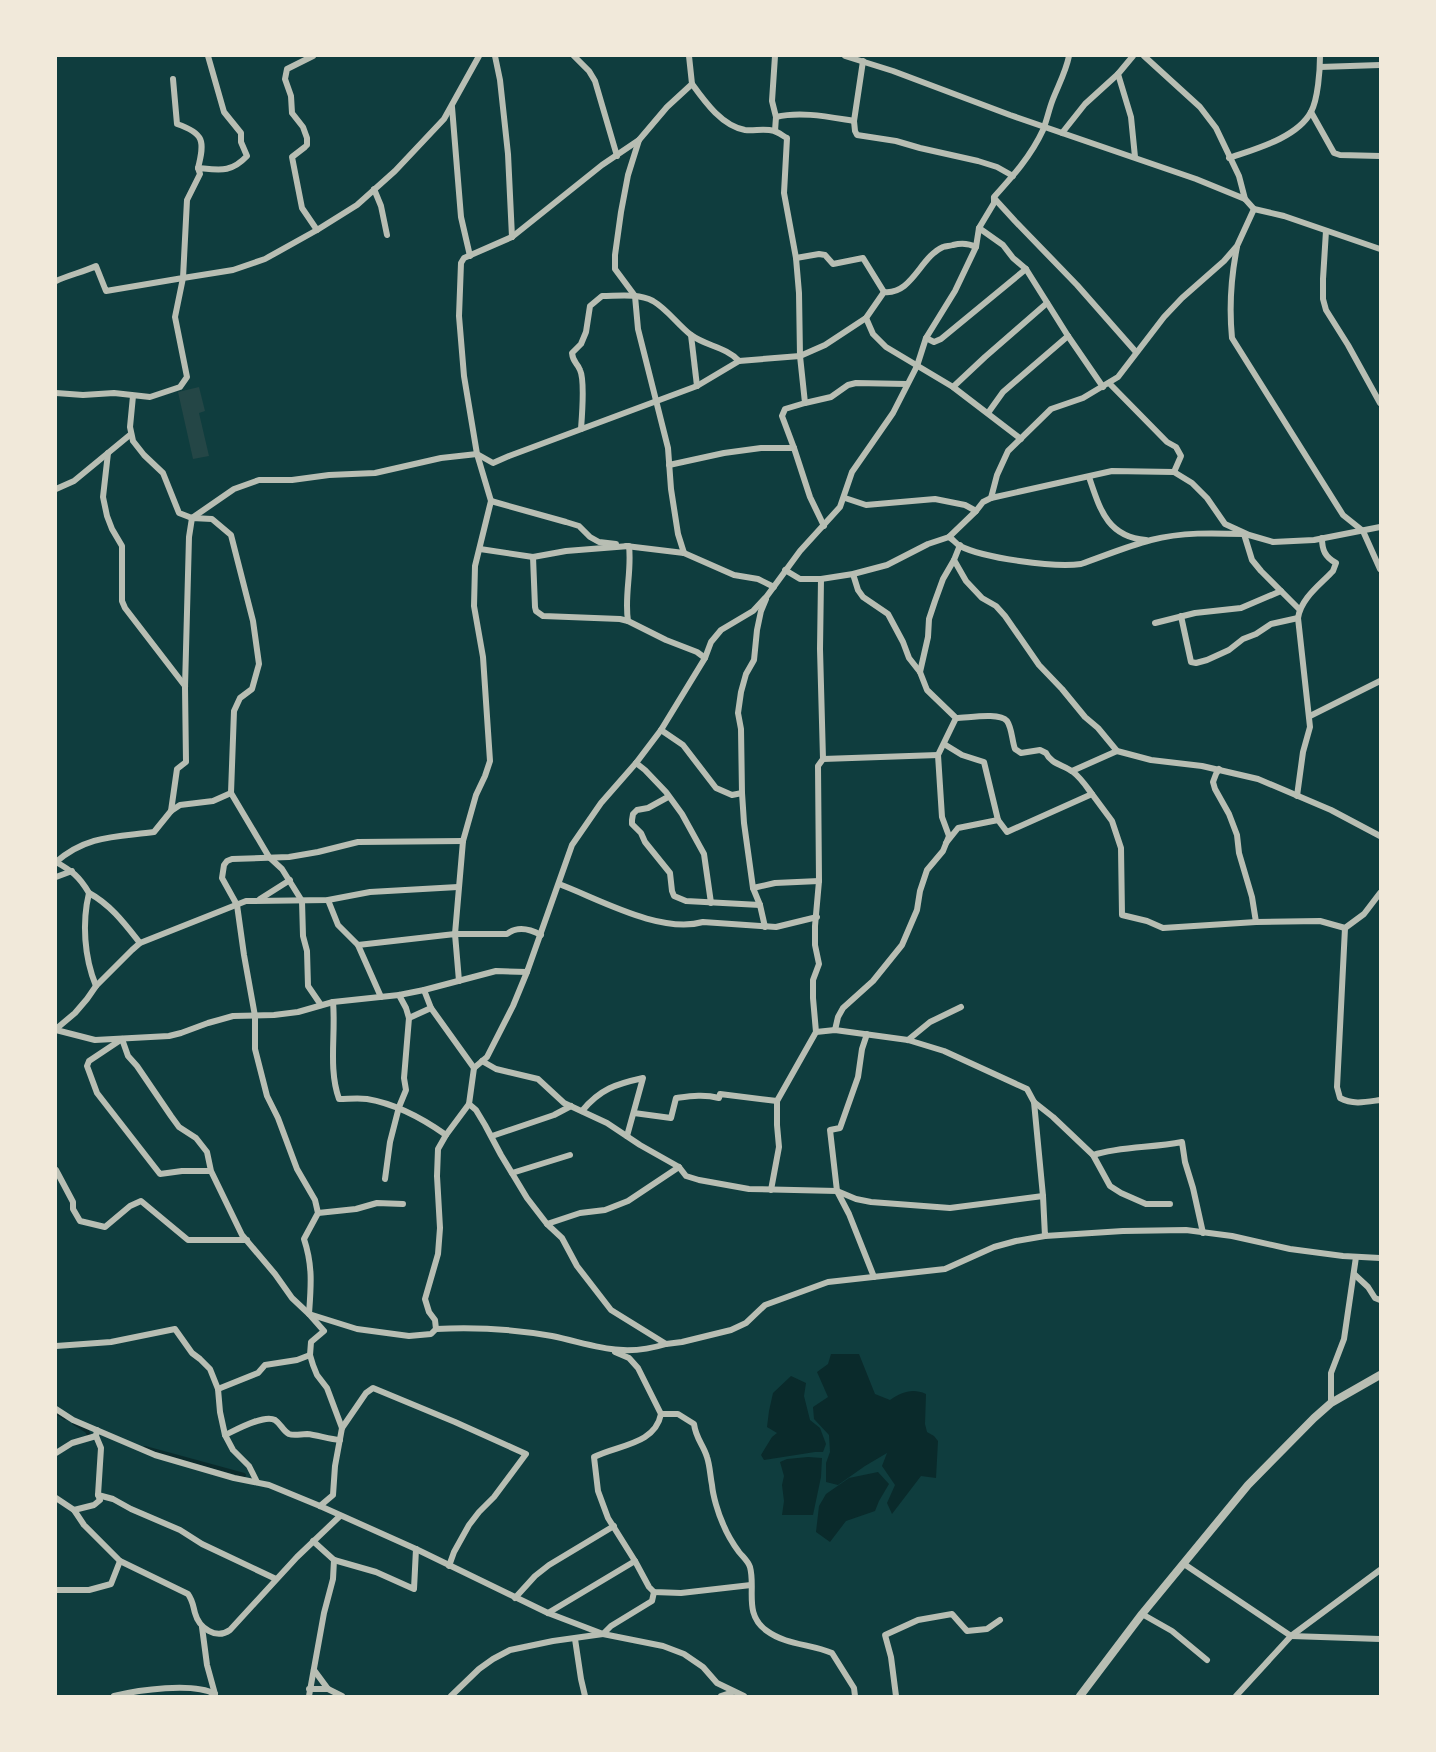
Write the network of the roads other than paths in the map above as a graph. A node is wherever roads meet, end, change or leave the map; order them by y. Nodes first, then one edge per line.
1 (208, 56) edge
2 (314, 56) edge
3 (479, 56) edge
4 (495, 56) edge
5 (574, 56) edge
6 (689, 56) edge
7 (775, 56) edge
8 (845, 56) edge
9 (1069, 56) edge
10 (1133, 56) edge
11 (1144, 56) edge
12 (1320, 56) edge
13 (863, 61) junction
14 (1380, 65) edge
15 (1320, 67) junction
16 (1118, 74) junction
17 (173, 79) dead end
18 (692, 84) junction
19 (452, 107) junction
20 (1311, 112) junction
21 (776, 117) junction
22 (854, 121) junction
23 (1044, 127) junction
24 (775, 130) junction
25 (1062, 133) junction
26 (639, 140) junction
27 (617, 156) junction
28 (1380, 156) edge
29 (1135, 157) junction
30 (1229, 158) junction
31 (198, 168) junction
32 (1013, 177) junction
33 (374, 189) junction
34 (994, 197) junction
35 (1245, 199) junction
36 (1254, 209) junction
37 (979, 228) junction
38 (317, 230) junction
39 (1326, 231) junction
40 (387, 235) dead end
41 (512, 237) junction
42 (1237, 246) junction
43 (976, 247) junction
44 (1380, 249) edge
45 (470, 255) junction
46 (796, 258) junction
47 (1026, 269) junction
48 (183, 279) junction
49 (56, 281) edge
50 (884, 292) junction
51 (634, 296) junction
52 (1047, 303) junction
53 (866, 318) junction
54 (691, 335) junction
55 (1068, 336) junction
56 (926, 339) junction
57 (1136, 352) junction
58 (801, 356) junction
59 (739, 361) junction
60 (917, 366) junction
61 (907, 384) junction
62 (1106, 385) junction
63 (697, 386) junction
64 (953, 387) junction
65 (56, 393) edge
66 (134, 396) junction
67 (656, 400) junction
68 (805, 403) junction
69 (1380, 403) edge
70 (988, 412) junction
71 (581, 429) junction
72 (131, 434) junction
73 (1021, 439) junction
74 (794, 448) junction
75 (108, 453) junction
76 (477, 454) junction
77 (669, 465) junction
78 (1174, 472) junction
79 (1089, 477) junction
80 (56, 489) edge
81 (845, 498) junction
82 (991, 498) junction
83 (491, 501) junction
84 (976, 511) junction
85 (192, 518) junction
86 (824, 526) junction
87 (1380, 527) edge
88 (1363, 531) junction
89 (1246, 535) junction
90 (949, 537) junction
91 (1322, 538) junction
92 (1150, 540) junction
93 (960, 545) junction
94 (629, 546) junction
95 (480, 549) junction
96 (684, 553) junction
97 (533, 557) junction
98 (954, 560) junction
99 (1380, 569) edge
100 (785, 570) junction
101 (853, 574) junction
102 (821, 579) junction
103 (774, 587) junction
104 (1281, 591) junction
105 (767, 596) junction
106 (1299, 609) junction
107 (1181, 616) junction
108 (1298, 618) junction
109 (628, 621) junction
110 (1155, 623) dead end
111 (705, 658) junction
112 (920, 672) junction
113 (1380, 681) edge
114 (185, 687) junction
115 (1310, 716) junction
116 (956, 718) junction
117 (662, 730) junction
118 (944, 744) junction
119 (1117, 751) junction
120 (938, 755) junction
121 (823, 759) junction
122 (636, 763) junction
123 (1219, 770) junction
124 (1072, 771) junction
125 (742, 793) junction
126 (231, 794) junction
127 (1092, 794) junction
128 (1297, 796) junction
129 (668, 797) junction
130 (171, 811) junction
131 (998, 820) junction
132 (1380, 836) edge
133 (463, 841) junction
134 (946, 843) junction
135 (269, 857) junction
136 (56, 862) edge
137 (72, 871) junction
138 (56, 877) edge
139 (290, 880) junction
140 (819, 881) junction
141 (559, 884) junction
142 (458, 887) junction
143 (753, 888) junction
144 (89, 893) junction
145 (1380, 893) edge
146 (258, 900) junction
147 (328, 900) junction
148 (302, 901) junction
149 (711, 903) junction
150 (237, 905) junction
151 (760, 905) junction
152 (817, 917) junction
153 (1256, 922) junction
154 (765, 927) junction
155 (1345, 928) junction
156 (455, 934) junction
157 (541, 935) junction
158 (141, 943) junction
159 (358, 945) junction
160 (527, 972) junction
161 (459, 981) junction
162 (96, 986) junction
163 (424, 990) junction
164 (399, 995) junction
165 (381, 997) junction
166 (333, 1002) junction
167 (321, 1005) junction
168 (961, 1007) dead end
169 (431, 1008) junction
170 (255, 1016) junction
171 (409, 1018) junction
172 (56, 1030) edge
173 (835, 1030) junction
174 (816, 1032) junction
175 (867, 1034) junction
176 (122, 1039) junction
177 (908, 1040) junction
178 (482, 1061) junction
179 (474, 1068) junction
180 (1380, 1100) edge
181 (777, 1101) junction
182 (1034, 1102) junction
183 (469, 1104) junction
184 (572, 1106) junction
185 (399, 1107) junction
186 (582, 1111) junction
187 (634, 1113) junction
188 (446, 1135) junction
189 (492, 1136) junction
190 (627, 1137) junction
191 (570, 1155) dead end
192 (1093, 1155) junction
193 (679, 1167) junction
194 (56, 1170) edge
195 (211, 1171) junction
196 (512, 1173) junction
197 (385, 1179) dead end
198 (771, 1190) junction
199 (837, 1191) junction
200 (1043, 1196) junction
201 (403, 1204) dead end
202 (1170, 1204) dead end
203 (318, 1213) junction
204 (547, 1224) junction
205 (1203, 1233) junction
206 (1046, 1236) junction
207 (248, 1241) junction
208 (1356, 1257) junction
209 (1380, 1258) edge
210 (1354, 1274) junction
211 (874, 1277) junction
212 (1380, 1300) edge
213 (309, 1314) junction
214 (436, 1329) junction
215 (666, 1344) junction
216 (56, 1346) edge
217 (609, 1349) junction
218 (310, 1355) junction
219 (1380, 1375) edge
220 (218, 1389) junction
221 (1331, 1403) junction
222 (56, 1409) edge
223 (662, 1414) junction
224 (342, 1428) junction
225 (96, 1433) junction
226 (225, 1435) junction
227 (340, 1440) junction
228 (56, 1453) edge
229 (256, 1482) junction
230 (98, 1495) junction
231 (56, 1498) edge
232 (320, 1506) junction
233 (74, 1510) junction
234 (340, 1516) junction
235 (614, 1526) junction
236 (313, 1541) junction
237 (416, 1549) junction
238 (334, 1560) junction
239 (120, 1561) junction
240 (635, 1561) junction
241 (1184, 1564) junction
242 (449, 1566) junction
243 (1380, 1570) edge
244 (276, 1579) junction
245 (751, 1585) junction
246 (56, 1590) edge
247 (654, 1592) junction
248 (515, 1598) junction
249 (549, 1613) junction
250 (1142, 1614) junction
251 (999, 1620) dead end
252 (202, 1627) junction
253 (603, 1634) junction
254 (1291, 1636) junction
255 (575, 1639) junction
256 (1380, 1639) edge
257 (1207, 1660) dead end
258 (314, 1670) junction
259 (328, 1689) junction
260 (734, 1692) junction
261 (309, 1693) edge
262 (128, 1695) edge
263 (216, 1695) edge
264 (114, 1696) edge
265 (342, 1696) edge
266 (452, 1696) edge
267 (585, 1696) edge
268 (721, 1696) edge
269 (744, 1696) edge
270 (855, 1696) edge
271 (896, 1696) edge
272 (1080, 1696) edge
273 (1236, 1696) edge

1 - 31 street
2 - 38 street
3 - 19 street
4 - 41 street
5 - 27 street
6 - 18 street
7 - 21 street
8 - 13 street
9 - 23 street
10 - 16 street
11 - 30 street
12 - 15 street
13 - 22 street
13 - 23 street
14 - 15 street
15 - 20 street
16 - 25 street
16 - 29 street
17 - 31 street
18 - 24 street
18 - 26 street
19 - 33 street
19 - 45 street
20 - 28 street
20 - 30 street
21 - 22 street
21 - 24 street
22 - 32 street
23 - 25 street
23 - 32 street
24 - 46 street
25 - 29 street
26 - 27 street
26 - 51 street
27 - 41 street
29 - 35 street
30 - 35 street
31 - 48 street
32 - 34 street
33 - 38 street
33 - 40 street
34 - 37 street
34 - 57 street
35 - 36 street
36 - 39 street
36 - 42 street
37 - 43 street
37 - 47 street
38 - 48 street
39 - 44 street
39 - 69 street
41 - 45 street
42 - 57 street
42 - 88 street
43 - 50 street
43 - 56 street
45 - 76 street
46 - 50 street
46 - 58 street
47 - 52 street
47 - 56 street
48 - 49 street
48 - 66 street
50 - 53 street
51 - 54 street
51 - 67 street
51 - 71 street
52 - 55 street
52 - 64 street
53 - 58 street
53 - 60 street
54 - 59 street
54 - 63 street
55 - 62 street
55 - 70 street
56 - 60 street
57 - 62 street
58 - 59 street
58 - 68 street
59 - 63 street
60 - 61 street
60 - 64 street
61 - 68 street
61 - 81 street
62 - 73 street
62 - 78 street
63 - 67 street
64 - 70 street
65 - 66 street
66 - 72 street
67 - 71 street
67 - 77 street
68 - 74 street
70 - 73 street
71 - 76 street
72 - 75 street
72 - 85 street
73 - 82 street
74 - 77 street
74 - 86 street
75 - 80 street
75 - 114 street
76 - 83 street
76 - 85 street
77 - 96 street
78 - 79 street
78 - 89 street
79 - 82 street
79 - 92 street
81 - 84 street
81 - 86 street
82 - 84 street
83 - 94 street
83 - 95 street
84 - 90 street
85 - 114 street
85 - 126 street
86 - 100 street
87 - 88 street
88 - 91 street
88 - 99 street
89 - 91 street
89 - 92 street
89 - 104 street
90 - 93 street
90 - 101 street
91 - 106 street
92 - 93 street
93 - 98 street
94 - 96 street
94 - 97 street
94 - 109 street
95 - 97 street
95 - 133 street
96 - 103 street
97 - 109 street
98 - 112 street
98 - 119 street
100 - 102 street
100 - 103 street
101 - 102 street
101 - 112 street
102 - 121 street
103 - 105 street
104 - 106 street
104 - 107 street
105 - 111 street
105 - 125 street
106 - 108 street
107 - 108 street
107 - 110 street
108 - 115 street
109 - 111 street
111 - 117 street
112 - 116 street
113 - 115 street
114 - 130 street
115 - 128 street
116 - 118 street
116 - 124 street
117 - 122 street
117 - 125 street
118 - 120 street
118 - 131 street
119 - 123 street
119 - 124 street
120 - 121 street
120 - 134 street
121 - 140 street
122 - 129 street
122 - 141 street
123 - 128 street
123 - 153 street
124 - 127 street
125 - 143 street
126 - 130 street
126 - 135 street
127 - 131 street
127 - 153 street
128 - 132 street
129 - 149 street
129 - 149 street
130 - 136 street
131 - 134 street
133 - 135 street
133 - 142 street
134 - 173 street
135 - 139 street
135 - 150 street
136 - 137 street
137 - 138 street
137 - 144 street
139 - 146 street
139 - 148 street
140 - 143 street
140 - 152 street
141 - 154 street
141 - 157 street
142 - 147 street
142 - 156 street
143 - 151 street
144 - 158 street
144 - 162 street
145 - 155 street
146 - 148 street
146 - 150 street
147 - 148 street
147 - 159 street
148 - 167 street
149 - 151 street
150 - 158 street
150 - 170 street
151 - 154 street
152 - 154 street
152 - 174 street
153 - 155 street
155 - 180 street
156 - 157 street
156 - 159 street
156 - 161 street
157 - 160 street
158 - 162 street
159 - 165 street
160 - 161 street
160 - 178 street
161 - 163 street
162 - 172 street
163 - 164 street
163 - 169 street
164 - 165 street
164 - 171 street
165 - 166 street
166 - 167 street
166 - 185 street
167 - 170 street
168 - 177 street
169 - 171 street
169 - 179 street
170 - 176 street
170 - 203 street
171 - 185 street
172 - 176 street
173 - 174 street
173 - 175 street
174 - 181 street
175 - 177 street
175 - 199 street
176 - 195 street
176 - 195 street
177 - 182 street
178 - 179 street
178 - 184 street
179 - 183 street
181 - 187 street
181 - 198 street
182 - 192 street
182 - 200 street
183 - 188 street
183 - 189 street
184 - 186 street
184 - 189 street
185 - 188 street
185 - 197 street
186 - 187 street
186 - 190 street
187 - 190 street
188 - 214 street
189 - 196 street
190 - 193 street
191 - 196 street
192 - 202 street
192 - 205 street
193 - 198 street
193 - 204 street
194 - 207 street
195 - 207 street
196 - 204 street
198 - 199 street
199 - 200 street
199 - 211 street
200 - 206 street
201 - 203 street
203 - 213 street
204 - 215 street
205 - 206 street
205 - 208 street
206 - 211 street
207 - 213 street
208 - 209 street
208 - 210 street
210 - 212 street
210 - 221 street
211 - 215 street
213 - 214 street
213 - 218 street
214 - 217 street
215 - 217 street
216 - 220 street
217 - 223 street
218 - 220 street
218 - 224 street
219 - 221 street
220 - 226 street
221 - 241 street
222 - 225 street
223 - 235 street
223 - 245 street
224 - 227 street
224 - 242 street
225 - 228 street
225 - 229 street
225 - 230 street
226 - 227 street
226 - 229 street
227 - 232 street
229 - 232 street
230 - 233 street
230 - 244 street
231 - 233 street
232 - 234 street
233 - 239 street
234 - 236 street
234 - 237 street
235 - 240 street
235 - 248 street
236 - 238 street
236 - 244 street
237 - 238 street
237 - 242 street
238 - 258 street
239 - 246 street
239 - 252 street
240 - 247 street
240 - 249 street
241 - 250 street
241 - 254 street
242 - 248 street
243 - 254 street
244 - 252 street
245 - 247 street
245 - 270 street
247 - 253 street
248 - 249 street
249 - 253 street
250 - 257 street
250 - 272 street
251 - 271 street
252 - 263 street
253 - 255 street
253 - 260 street
254 - 256 street
254 - 273 street
255 - 266 street
255 - 267 street
258 - 259 street
258 - 261 street
259 - 261 street
259 - 265 street
260 - 268 street
260 - 269 street
262 - 263 street
262 - 264 street

